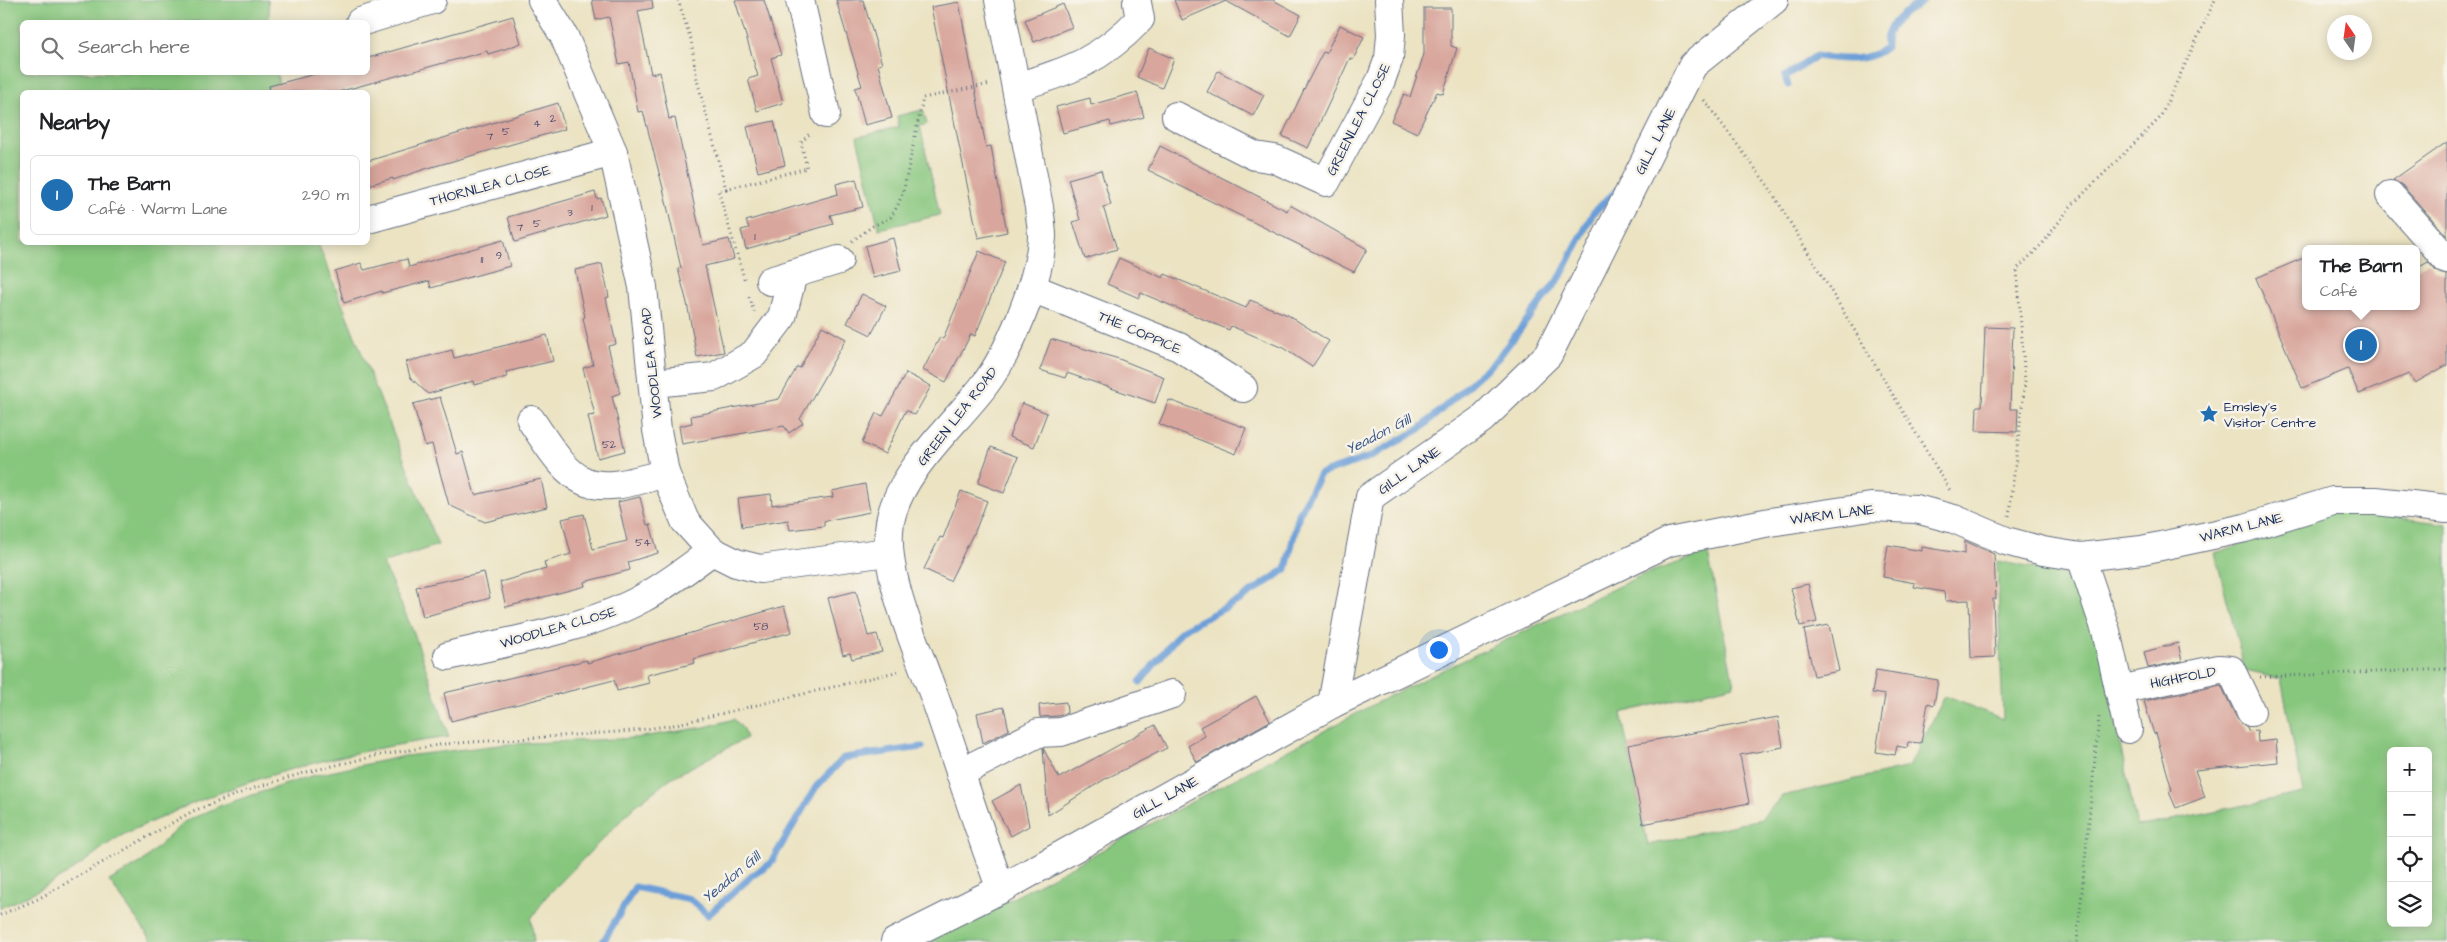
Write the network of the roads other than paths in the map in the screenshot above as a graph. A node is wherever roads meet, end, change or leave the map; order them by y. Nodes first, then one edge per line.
1 (432, 0) edge
2 (542, 0) edge
3 (800, 0) edge
4 (998, 0) edge
5 (1389, 0) edge
6 (1774, 0) edge
7 (1146, 15) dead end
8 (367, 20) edge
9 (1016, 83) junction
10 (826, 114) dead end
11 (1176, 116) dead end
12 (613, 152) junction
13 (2390, 195) dead end
14 (370, 218) edge
15 (839, 260) road end
16 (2447, 260) edge
17 (1032, 288) junction
18 (654, 383) junction
19 (1243, 388) dead end
20 (531, 420) dead end
21 (665, 473) junction
22 (2447, 509) edge
23 (712, 550) junction
24 (888, 552) junction
25 (2081, 557) junction
26 (448, 656) dead end
27 (2119, 690) junction
28 (1172, 694) dead end
29 (1332, 704) junction
30 (2251, 712) dead end
31 (2128, 729) dead end
32 (960, 773) junction
33 (1001, 889) junction
34 (896, 942) edge

1 - 8 street
2 - 12 street, WOODLEA ROAD
3 - 10 street
4 - 9 street, GREEN LEA ROAD
5 - 11 street, GREENLEA CLOSE
6 - 29 street, GILL LANE
7 - 9 street
9 - 17 street, GREEN LEA ROAD
12 - 14 street, THORNLEA CLOSE
12 - 18 street, WOODLEA ROAD
13 - 16 street
15 - 18 street
17 - 19 street, THE COPPICE
17 - 24 street, GREEN LEA ROAD
18 - 21 street, WOODLEA ROAD
20 - 21 street
21 - 23 street, WOODLEA ROAD
22 - 25 street, WARM LANE
23 - 24 street, WOODLEA ROAD
23 - 26 street, WOODLEA CLOSE
24 - 32 street, GREEN LEA ROAD
25 - 27 street
25 - 29 street, WARM LANE
27 - 30 street, HIGHFOLD
27 - 31 street
28 - 32 street
29 - 33 street, GILL LANE
32 - 33 street
33 - 34 street, GILL LANE

